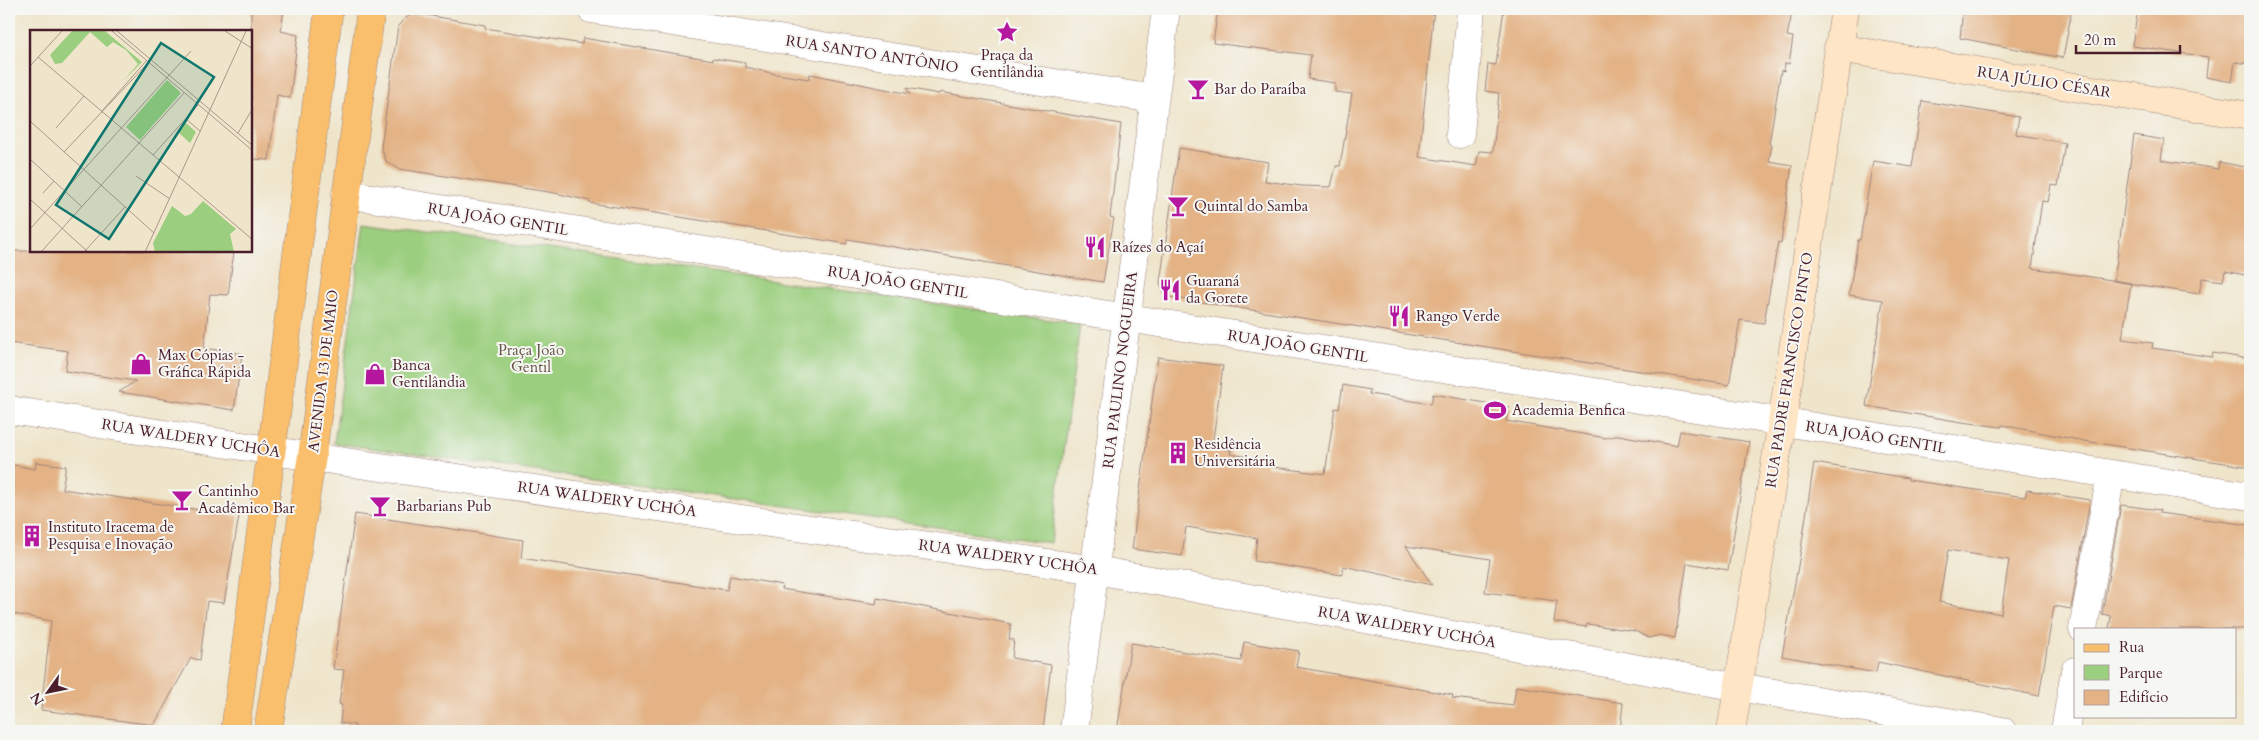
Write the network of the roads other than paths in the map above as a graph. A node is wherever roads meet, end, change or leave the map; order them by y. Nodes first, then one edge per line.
1 (329, 9) edge
2 (371, 9) edge
3 (591, 9) edge
4 (1166, 9) edge
5 (1471, 9) edge
6 (1845, 9) edge
7 (1838, 48) junction
8 (1154, 99) junction
9 (2250, 116) edge
10 (1460, 134) dead end
11 (346, 194) junction
12 (1125, 319) junction
13 (9, 410) edge
14 (1782, 422) junction
15 (272, 450) junction
16 (312, 456) junction
17 (2111, 474) junction
18 (2250, 496) edge
19 (1096, 570) junction
20 (2083, 628) edge
21 (2074, 676) edge
22 (1738, 687) junction
23 (235, 731) edge
24 (268, 731) edge
25 (1074, 731) edge
26 (1731, 731) edge
27 (2002, 731) edge
28 (2064, 731) edge

1 - 15 main road
2 - 11 main road, AVENIDA 13 DE MAIO
3 - 8 street, RUA SANTO ANTÔNIO
4 - 8 street, RUA PAULINO NOGUEIRA
5 - 10 street
6 - 7 street, RUA PADRE FRANCISCO PINTO
7 - 9 street, RUA JÚLIO CÉSAR
7 - 14 street, RUA PADRE FRANCISCO PINTO
8 - 12 street, RUA PAULINO NOGUEIRA
11 - 12 street, RUA JOÃO GENTIL
11 - 16 main road, AVENIDA 13 DE MAIO
12 - 14 street, RUA JOÃO GENTIL
12 - 19 street, RUA PAULINO NOGUEIRA
13 - 15 street, RUA WALDERY UCHÔA
14 - 17 street, RUA JOÃO GENTIL
14 - 22 street, RUA PADRE FRANCISCO PINTO
15 - 16 street, RUA WALDERY UCHÔA
15 - 23 main road
16 - 19 street, RUA WALDERY UCHÔA
16 - 24 main road, AVENIDA 13 DE MAIO
17 - 18 street, RUA JOÃO GENTIL
17 - 20 street
19 - 22 street, RUA WALDERY UCHÔA
19 - 25 street, RUA PAULINO NOGUEIRA
21 - 28 street
22 - 26 street, RUA PADRE FRANCISCO PINTO
22 - 27 street, RUA WALDERY UCHÔA

